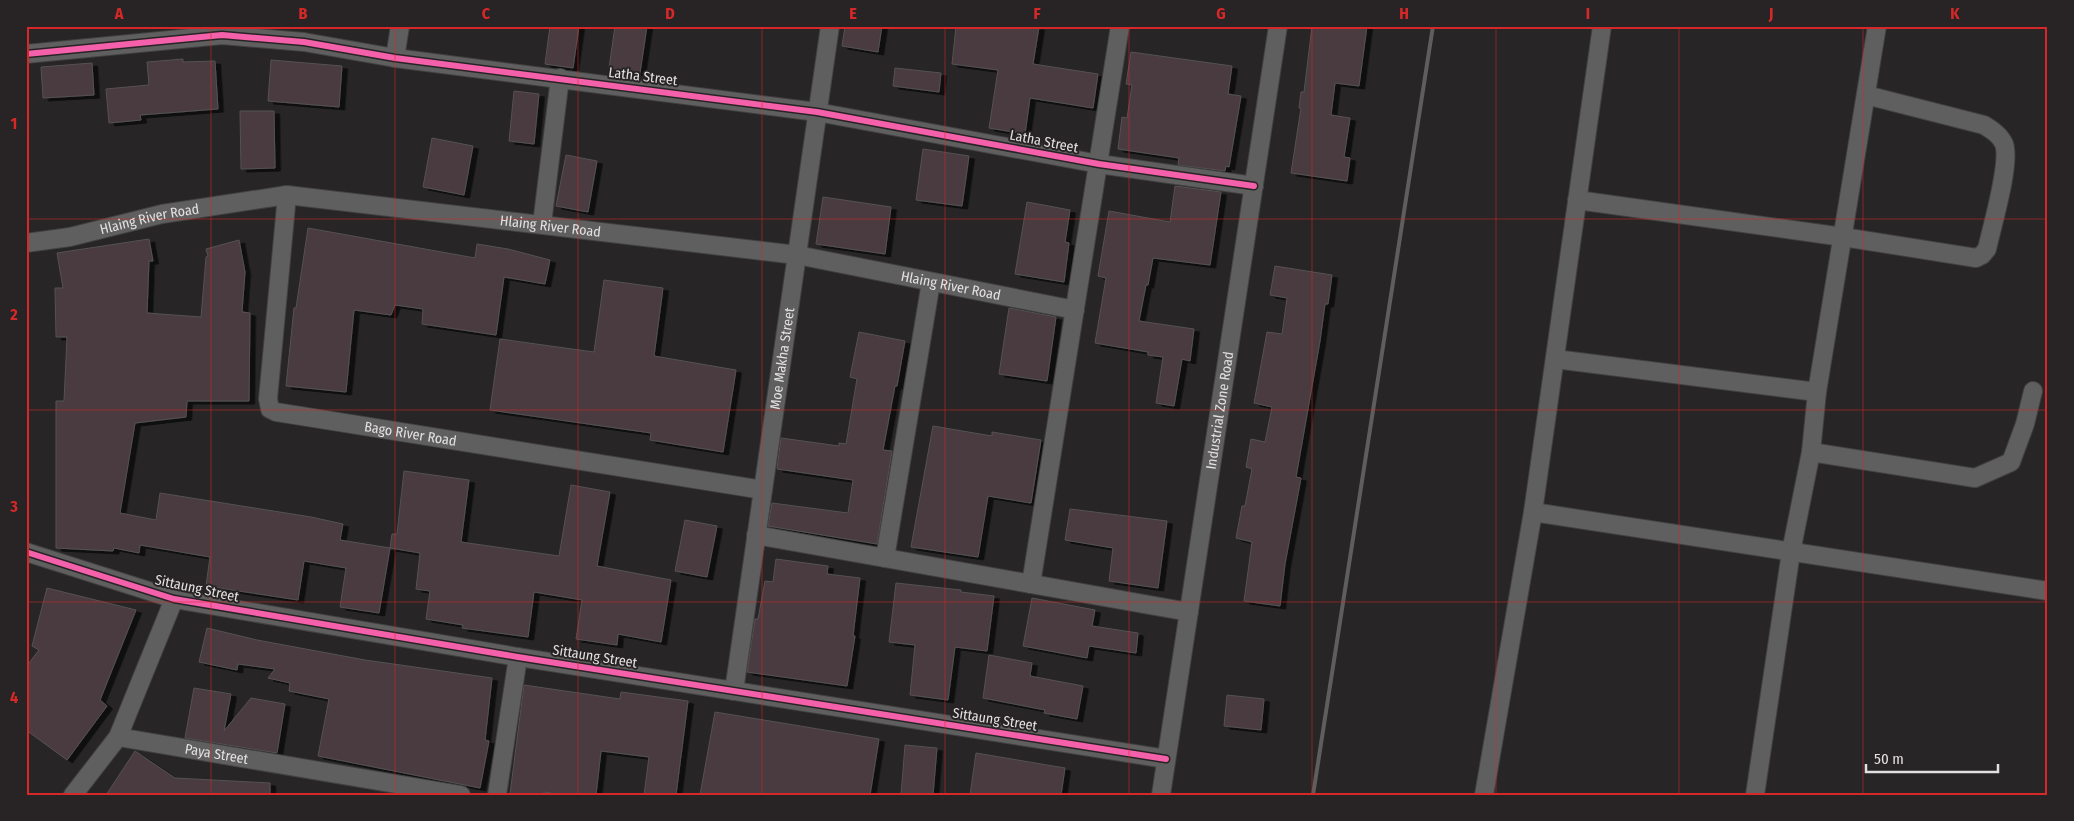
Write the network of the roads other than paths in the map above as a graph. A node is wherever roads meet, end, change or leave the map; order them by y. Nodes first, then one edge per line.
1 (400, 26) edge
2 (830, 26) edge
3 (1278, 26) edge
4 (1602, 26) edge
5 (1877, 26) edge
6 (1116, 27) edge
7 (26, 54) edge
8 (395, 58) junction
9 (560, 78) junction
10 (1866, 95) junction
11 (817, 112) junction
12 (1098, 164) junction
13 (1254, 186) junction
14 (287, 195) junction
15 (1577, 200) junction
16 (542, 224) junction
17 (1843, 237) junction
18 (26, 243) edge
19 (797, 255) junction
20 (931, 282) junction
21 (1075, 310) junction
22 (1554, 359) junction
23 (1817, 392) junction
24 (2033, 392) dead end
25 (1811, 452) junction
26 (763, 490) junction
27 (1533, 512) junction
28 (756, 535) junction
29 (26, 552) edge
30 (1791, 552) junction
31 (885, 558) junction
32 (1031, 584) junction
33 (2048, 591) edge
34 (174, 599) junction
35 (1189, 612) junction
36 (518, 656) junction
37 (734, 690) junction
38 (118, 737) junction
39 (1166, 759) junction
40 (73, 795) edge
41 (461, 795) edge
42 (497, 795) edge
43 (1161, 795) edge
44 (1484, 795) edge
45 (1755, 795) edge

1 - 8 street
2 - 11 street, Moe Makha Street
3 - 13 street, Industrial Zone Road
4 - 15 street
5 - 10 street
6 - 12 street
7 - 8 street, Latha Street
8 - 9 street, Latha Street
9 - 11 street, Latha Street
9 - 16 street
10 - 17 street
10 - 17 street
11 - 12 street, Latha Street
11 - 19 street, Moe Makha Street
12 - 13 street, Latha Street
12 - 21 street
13 - 35 street, Industrial Zone Road
14 - 16 street, Hlaing River Road
14 - 18 street, Hlaing River Road
14 - 26 street, Bago River Road
15 - 17 street
15 - 22 street
16 - 19 street, Hlaing River Road
17 - 23 street
19 - 20 street, Hlaing River Road
19 - 26 street, Moe Makha Street
20 - 21 street, Hlaing River Road
20 - 31 street
21 - 32 street
22 - 23 street
22 - 27 street
23 - 25 street
24 - 25 street
25 - 30 street
26 - 28 street, Moe Makha Street
27 - 30 street
27 - 44 street
28 - 31 street
28 - 37 street, Moe Makha Street
29 - 34 street, Sittaung Street
30 - 33 street
30 - 45 street
31 - 32 street
32 - 35 street
34 - 36 street, Sittaung Street
34 - 38 street
35 - 39 street, Industrial Zone Road
36 - 37 street, Sittaung Street
36 - 42 street
37 - 39 street, Sittaung Street
38 - 40 street
38 - 41 street, Paya Street
39 - 43 street, Industrial Zone Road

